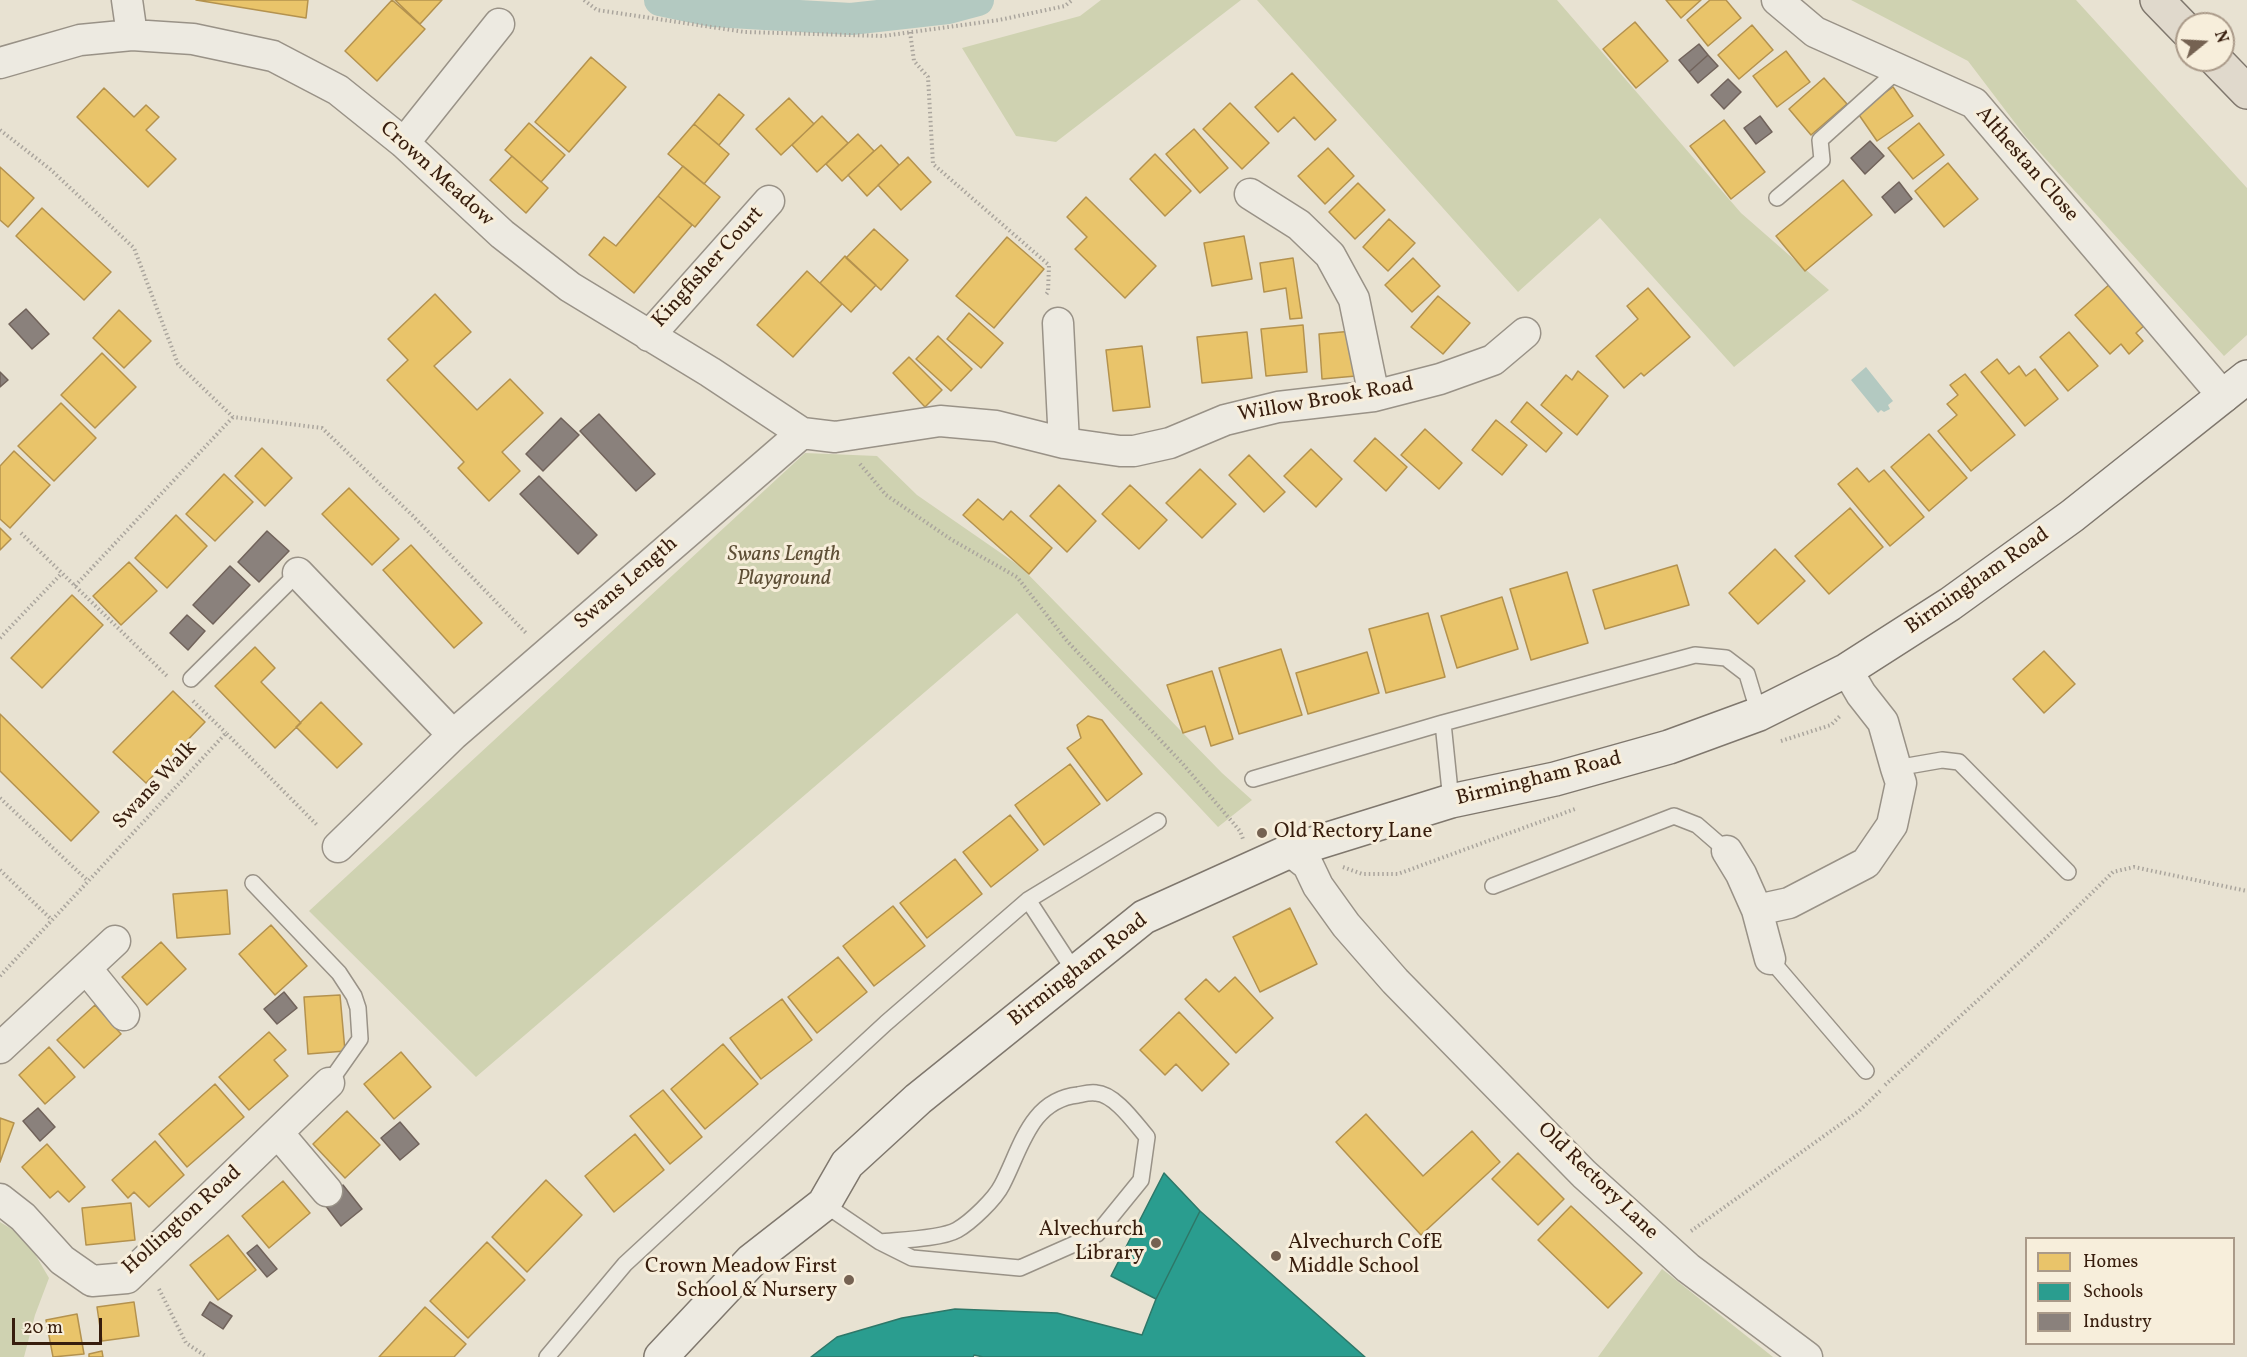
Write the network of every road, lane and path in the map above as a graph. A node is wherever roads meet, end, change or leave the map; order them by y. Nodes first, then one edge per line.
1 (127, 0) edge
2 (584, 0) edge
3 (1072, 0) edge
4 (1777, 0) edge
5 (2157, 0) edge
6 (2175, 19) edge
7 (499, 24) dead end
8 (910, 32) junction
9 (132, 34) junction
10 (0, 63) edge
11 (1899, 69) junction
12 (2228, 72) edge
13 (2247, 92) edge
14 (0, 130) edge
15 (404, 143) junction
16 (1250, 194) dead end
17 (1777, 198) dead end
18 (769, 201) dead end
19 (1050, 312) joint
20 (1524, 333) dead end
21 (649, 336) junction
22 (2235, 387) edge
23 (1374, 396) junction
24 (233, 417) junction
25 (802, 433) junction
26 (835, 437) junction
27 (1064, 443) junction
28 (21, 533) dead end
29 (62, 573) junction
30 (298, 573) joint
31 (75, 586) junction
32 (0, 638) edge
33 (547, 654) junction
34 (1847, 670) junction
35 (191, 679) dead end
36 (176, 684) dead end
37 (193, 701) dead end
38 (1759, 714) junction
39 (1443, 723) junction
40 (226, 733) junction
41 (453, 735) junction
42 (1896, 768) junction
43 (1253, 779) dead end
44 (0, 798) edge
45 (1451, 801) junction
46 (1158, 821) dead end
47 (1509, 833) dead end
48 (338, 847) joint
49 (1727, 851) joint
50 (1301, 862) junction
51 (1251, 869) junction
52 (0, 870) edge
53 (2068, 872) dead end
54 (88, 881) junction
55 (253, 883) dead end
56 (1493, 886) dead end
57 (2247, 891) edge
58 (1028, 900) junction
59 (1757, 910) junction
60 (52, 920) junction
61 (115, 941) dead end
62 (1770, 959) joint
63 (86, 968) junction
64 (1075, 972) junction
65 (0, 976) edge
66 (124, 1015) dead end
67 (0, 1048) edge
68 (1866, 1071) dead end
69 (329, 1083) joint
70 (278, 1133) junction
71 (327, 1191) dead end
72 (0, 1199) edge
73 (824, 1204) junction
74 (1650, 1234) junction
75 (880, 1242) junction
76 (127, 1278) junction
77 (207, 1357) edge
78 (547, 1357) edge
79 (661, 1357) edge
80 (1807, 1357) edge

1 - 9 street
2 - 8 path
3 - 8 path
4 - 11 street, Althestan Close
5 - 6 highway
7 - 15 street
8 - 19 path
9 - 10 street, Crown Meadow
9 - 15 street, Crown Meadow
11 - 17 lane
11 - 22 street, Althestan Close
12 - 13 highway
14 - 24 path
15 - 21 street, Crown Meadow
16 - 23 street
18 - 21 street, Kingfisher Court
19 - 27 street
20 - 23 street, Willow Brook Road
21 - 25 street, Crown Meadow
22 - 34 main road, Birmingham Road
23 - 27 street, Willow Brook Road
24 - 31 path
24 - 33 path
25 - 26 street, Crown Meadow
25 - 33 street, Swans Length
26 - 27 street, Willow Brook Road
26 - 51 path
28 - 29 path
29 - 31 path
29 - 32 path
30 - 35 lane
30 - 41 street
31 - 36 path
33 - 41 street, Swans Length
34 - 38 main road, Birmingham Road
34 - 42 street
37 - 40 path
38 - 39 lane
38 - 45 main road, Birmingham Road
39 - 43 lane
39 - 45 lane
40 - 48 path, Swans Walk
40 - 54 path, Swans Walk
41 - 48 street, Swans Length
42 - 53 lane
42 - 59 street
44 - 54 path
45 - 50 main road, Birmingham Road
46 - 58 lane
47 - 50 path
49 - 56 lane
49 - 59 street
50 - 51 main road, Birmingham Road
50 - 74 street, Old Rectory Lane
51 - 64 main road, Birmingham Road
52 - 60 path
54 - 60 path, Swans Walk
55 - 69 lane
57 - 74 path
58 - 64 lane
58 - 78 lane
59 - 62 street
60 - 65 path, Swans Walk
61 - 63 street
62 - 68 lane
63 - 66 street
63 - 67 street
64 - 73 main road, Birmingham Road
69 - 70 street, Hollington Road
70 - 71 street
70 - 76 street, Hollington Road
72 - 76 street, Hollington Road
73 - 75 lane
73 - 79 main road, Birmingham Road
74 - 80 street, Old Rectory Lane
75 - 75 lane
76 - 77 path

